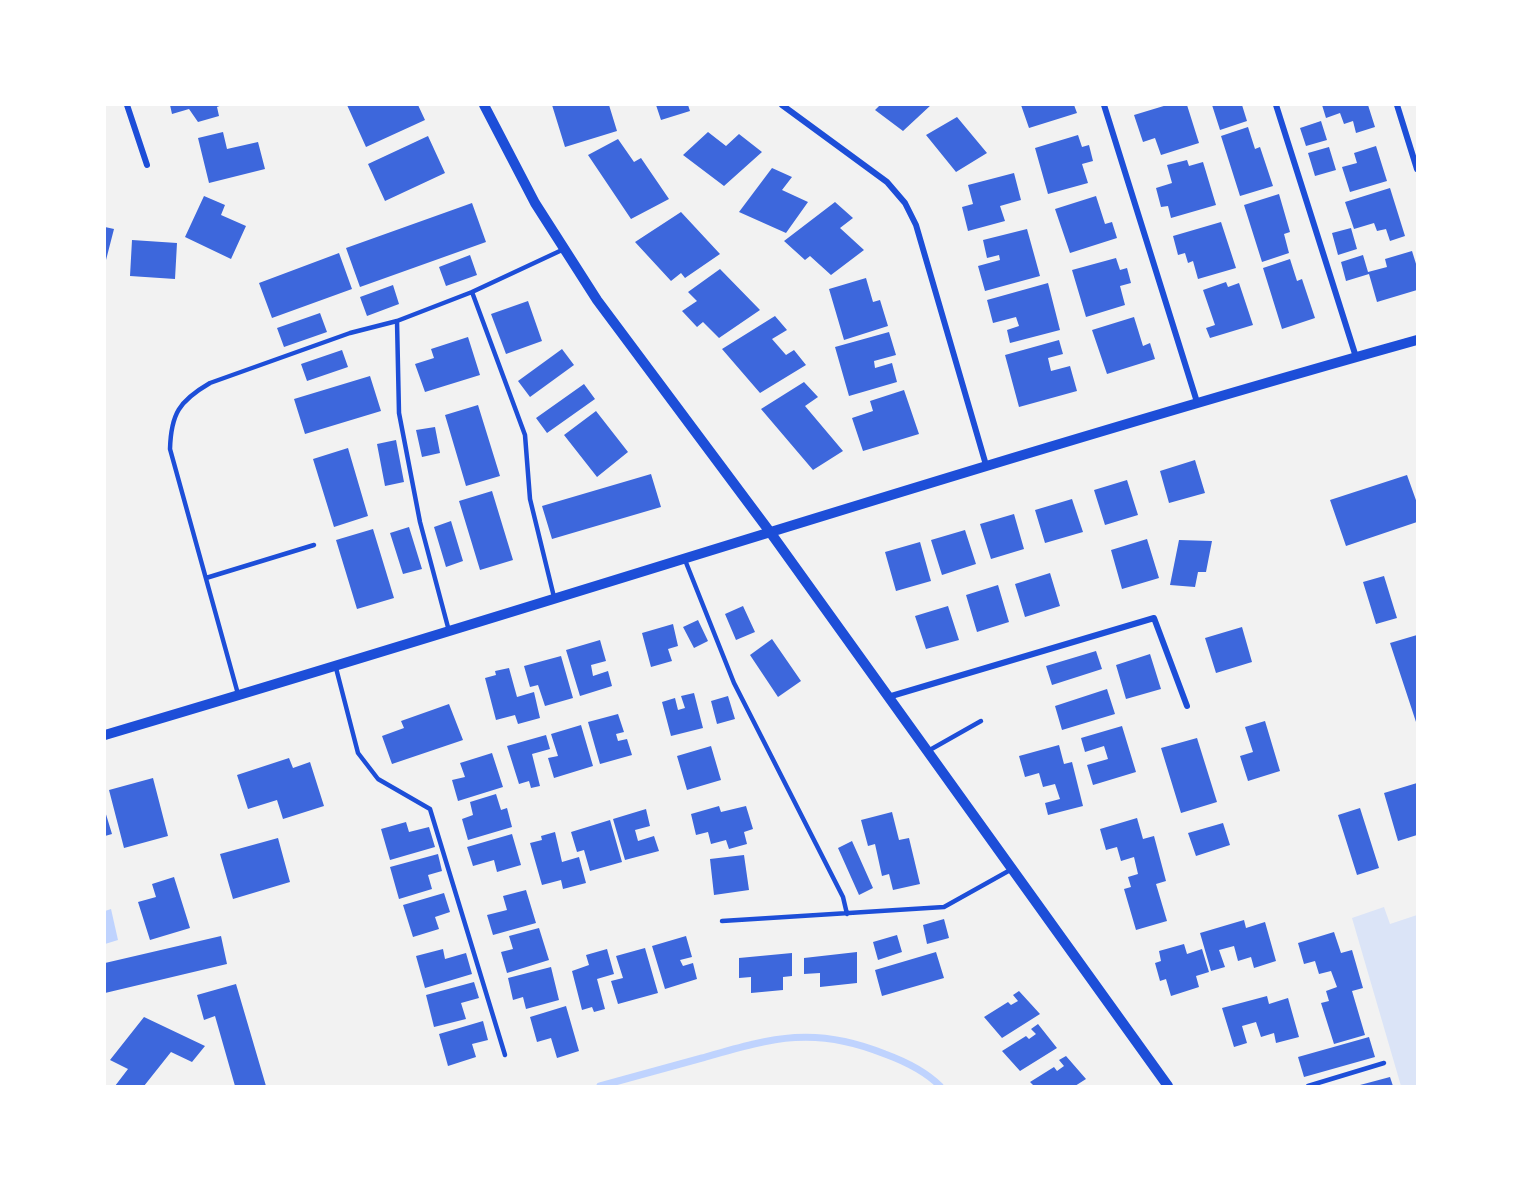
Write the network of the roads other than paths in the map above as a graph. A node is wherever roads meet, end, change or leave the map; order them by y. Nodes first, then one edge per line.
1 (127, 105) edge
2 (484, 105) edge
3 (782, 105) edge
4 (1104, 105) edge
5 (1276, 105) edge
6 (1396, 105) edge
7 (147, 165) dead end
8 (1417, 169) edge
9 (562, 250) junction
10 (472, 292) junction
11 (397, 321) junction
12 (1417, 340) edge
13 (1356, 357) junction
14 (1197, 402) junction
15 (986, 465) junction
16 (770, 532) junction
17 (314, 545) dead end
18 (685, 559) junction
19 (206, 578) junction
20 (554, 600) junction
21 (450, 633) junction
22 (336, 668) junction
23 (238, 696) junction
24 (888, 697) junction
25 (1186, 706) dead end
26 (981, 720) dead end
27 (105, 735) edge
28 (928, 751) junction
29 (1013, 869) junction
30 (848, 914) junction
31 (722, 921) dead end
32 (505, 1055) dead end
33 (1384, 1063) dead end
34 (1168, 1086) edge
35 (1308, 1086) edge

1 - 7 street
2 - 9 street
3 - 15 street
4 - 14 street
5 - 13 street
6 - 8 street
9 - 10 lane
9 - 16 street
10 - 11 lane
10 - 20 lane
11 - 19 lane
11 - 21 lane
12 - 13 street
13 - 14 street
14 - 15 street
15 - 16 street
16 - 18 street
16 - 24 street
17 - 19 lane
18 - 20 street
18 - 30 lane
19 - 23 lane
20 - 21 street
21 - 22 street
22 - 23 street
22 - 32 lane
23 - 27 street
24 - 25 street
24 - 28 street
26 - 28 lane
28 - 29 street
29 - 30 lane
29 - 34 street
30 - 31 lane
33 - 35 lane

